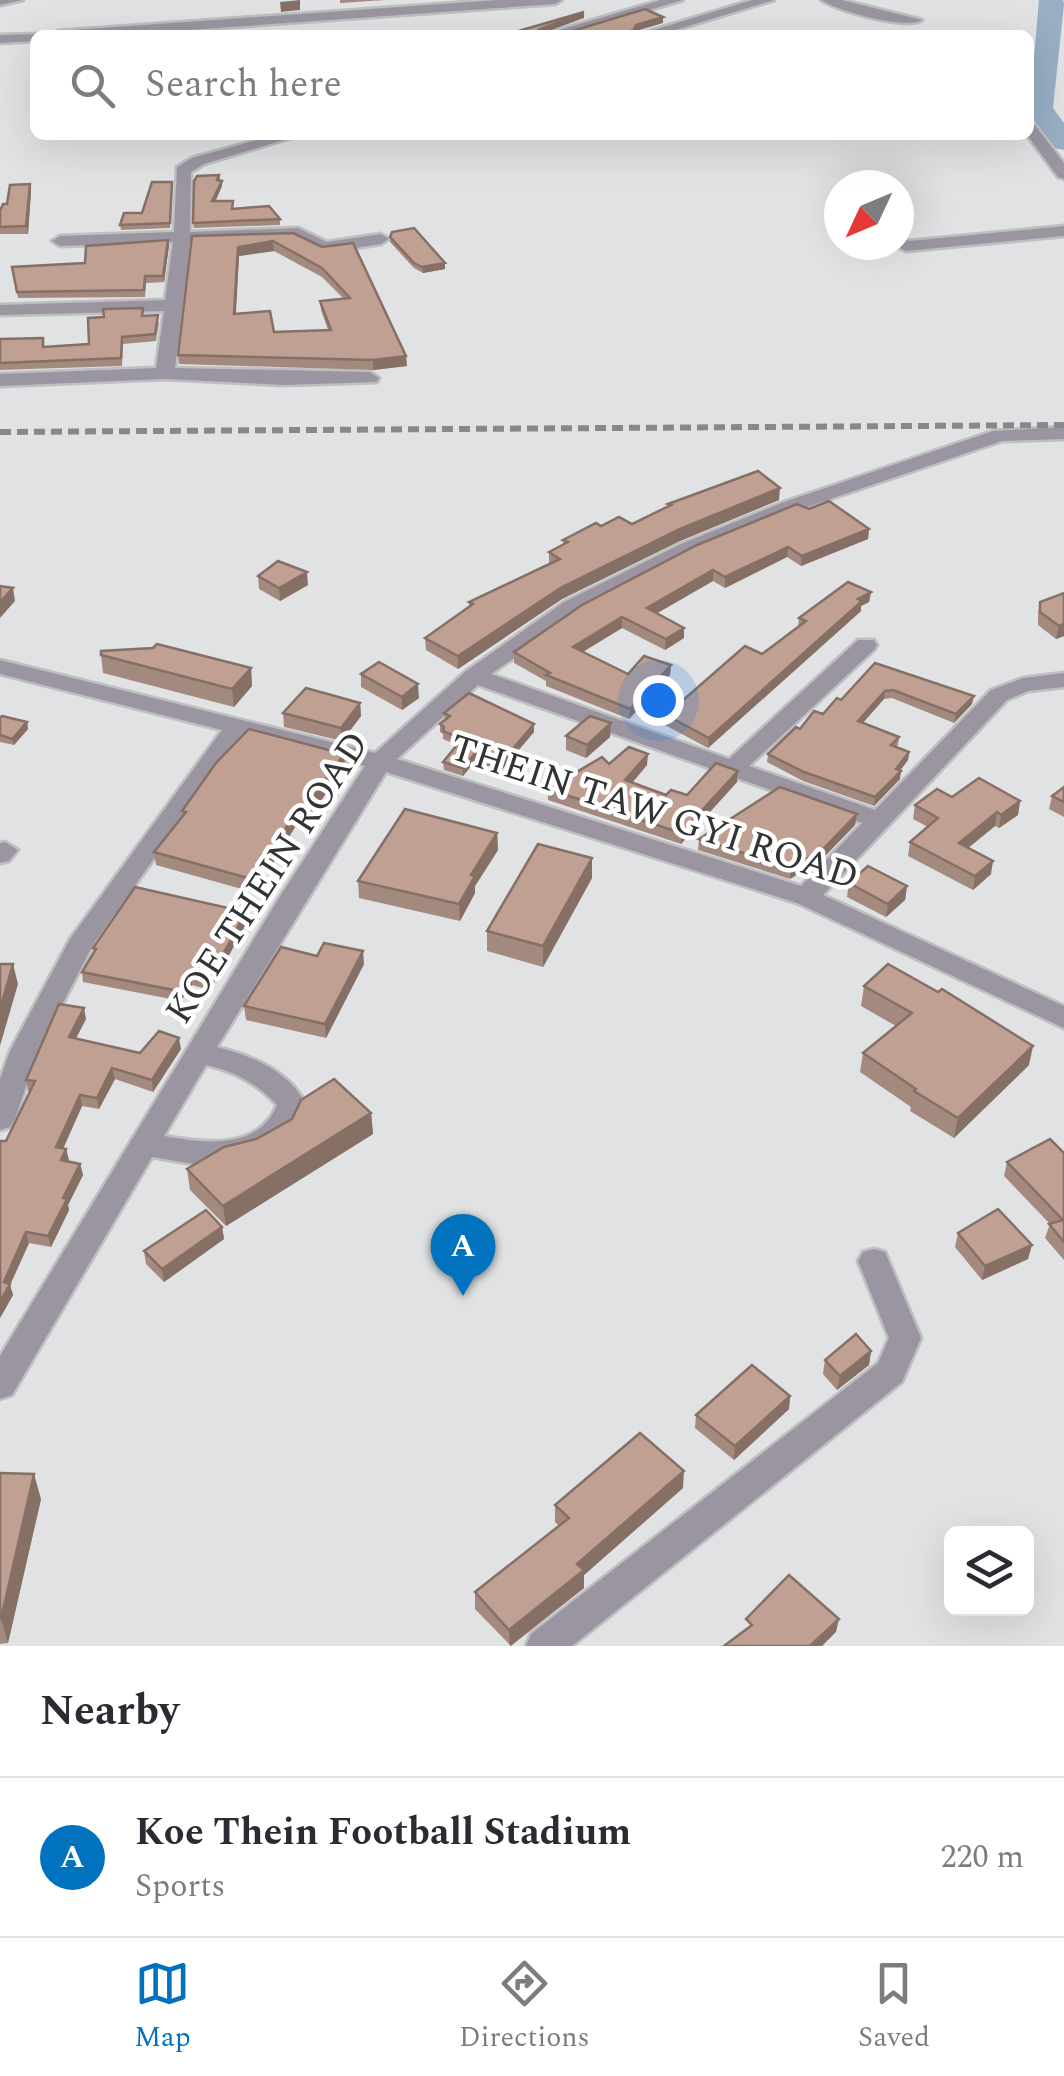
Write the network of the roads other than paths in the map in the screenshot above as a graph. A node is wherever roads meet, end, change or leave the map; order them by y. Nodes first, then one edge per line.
1 (16, 0) edge
2 (266, 0) edge
3 (556, 0) edge
4 (676, 0) edge
5 (767, 0) edge
6 (828, 0) edge
7 (0, 1) edge
8 (526, 2) edge
9 (273, 20) junction
10 (915, 20) dead end
11 (577, 27) junction
12 (130, 30) edge
13 (278, 30) edge
14 (566, 30) edge
15 (662, 30) edge
16 (30, 36) edge
17 (0, 39) edge
18 (1034, 134) edge
19 (274, 140) edge
20 (1064, 174) edge
21 (1064, 231) edge
22 (182, 237) junction
23 (381, 240) dead end
24 (60, 241) dead end
25 (914, 245) edge
26 (172, 305) junction
27 (0, 310) edge
28 (165, 373) junction
29 (370, 378) dead end
30 (0, 380) edge
31 (1064, 433) edge
32 (866, 645) dead end
33 (0, 667) edge
34 (474, 676) junction
35 (1064, 680) edge
36 (237, 726) junction
37 (380, 762) junction
38 (733, 768) junction
39 (877, 820) junction
40 (806, 897) junction
41 (1064, 1018) edge
42 (199, 1053) junction
43 (0, 1118) edge
44 (144, 1144) junction
45 (874, 1260) dead end
46 (0, 1385) edge
47 (544, 1646) edge

1 - 7 street
2 - 9 street
3 - 8 street
4 - 11 street
5 - 15 street
6 - 10 street
8 - 9 street
8 - 11 street
9 - 12 street
9 - 13 street
11 - 14 street
16 - 17 street
18 - 20 street
19 - 22 street
21 - 25 street
22 - 23 street
22 - 24 street
22 - 26 street
26 - 27 street
26 - 28 street
28 - 29 street
28 - 30 street
31 - 34 street, KOE THEIN ROAD
32 - 38 street
33 - 36 street, THEIN TAW GYI ROAD
34 - 37 street, KOE THEIN ROAD
34 - 38 street
35 - 39 street
36 - 37 street, THEIN TAW GYI ROAD
36 - 43 street
37 - 40 street, THEIN TAW GYI ROAD
37 - 42 street, KOE THEIN ROAD
38 - 39 street
39 - 40 street
40 - 41 street, THEIN TAW GYI ROAD
42 - 44 street, KOE THEIN ROAD
42 - 44 street
44 - 46 street, KOE THEIN ROAD
45 - 47 street

